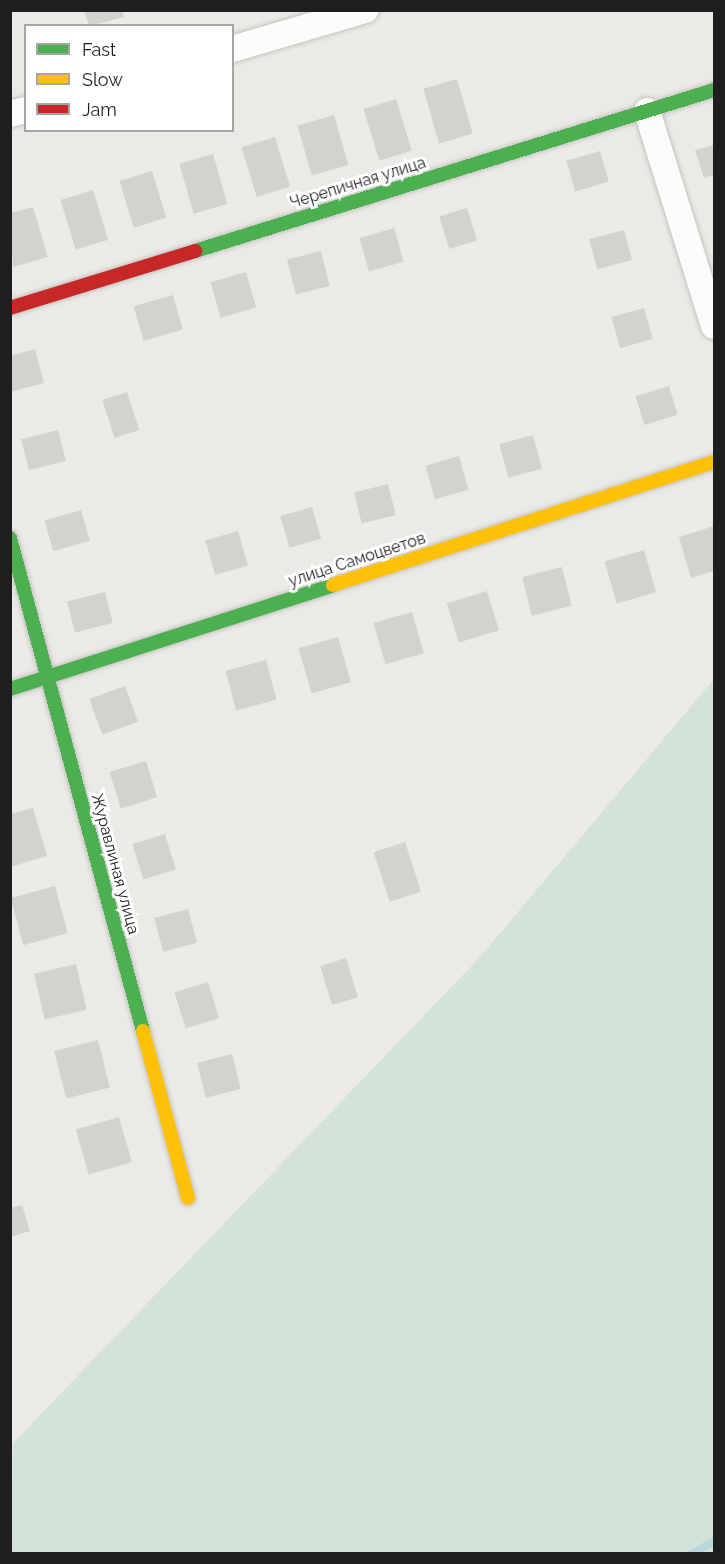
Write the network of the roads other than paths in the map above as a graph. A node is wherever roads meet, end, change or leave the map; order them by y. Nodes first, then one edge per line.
1 (365, 10) edge
2 (234, 48) edge
3 (714, 90) edge
4 (648, 111) junction
5 (10, 308) edge
6 (714, 326) edge
7 (714, 462) edge
8 (10, 538) edge
9 (47, 677) junction
10 (10, 689) edge
11 (188, 1198) dead end

1 - 2 street
3 - 4 street, Черепичная улица
4 - 5 street, Черепичная улица
4 - 6 street
7 - 9 street, улица Самоцветов
8 - 9 street, Журавлиная улица
9 - 10 street, улица Самоцветов
9 - 11 street, Журавлиная улица

